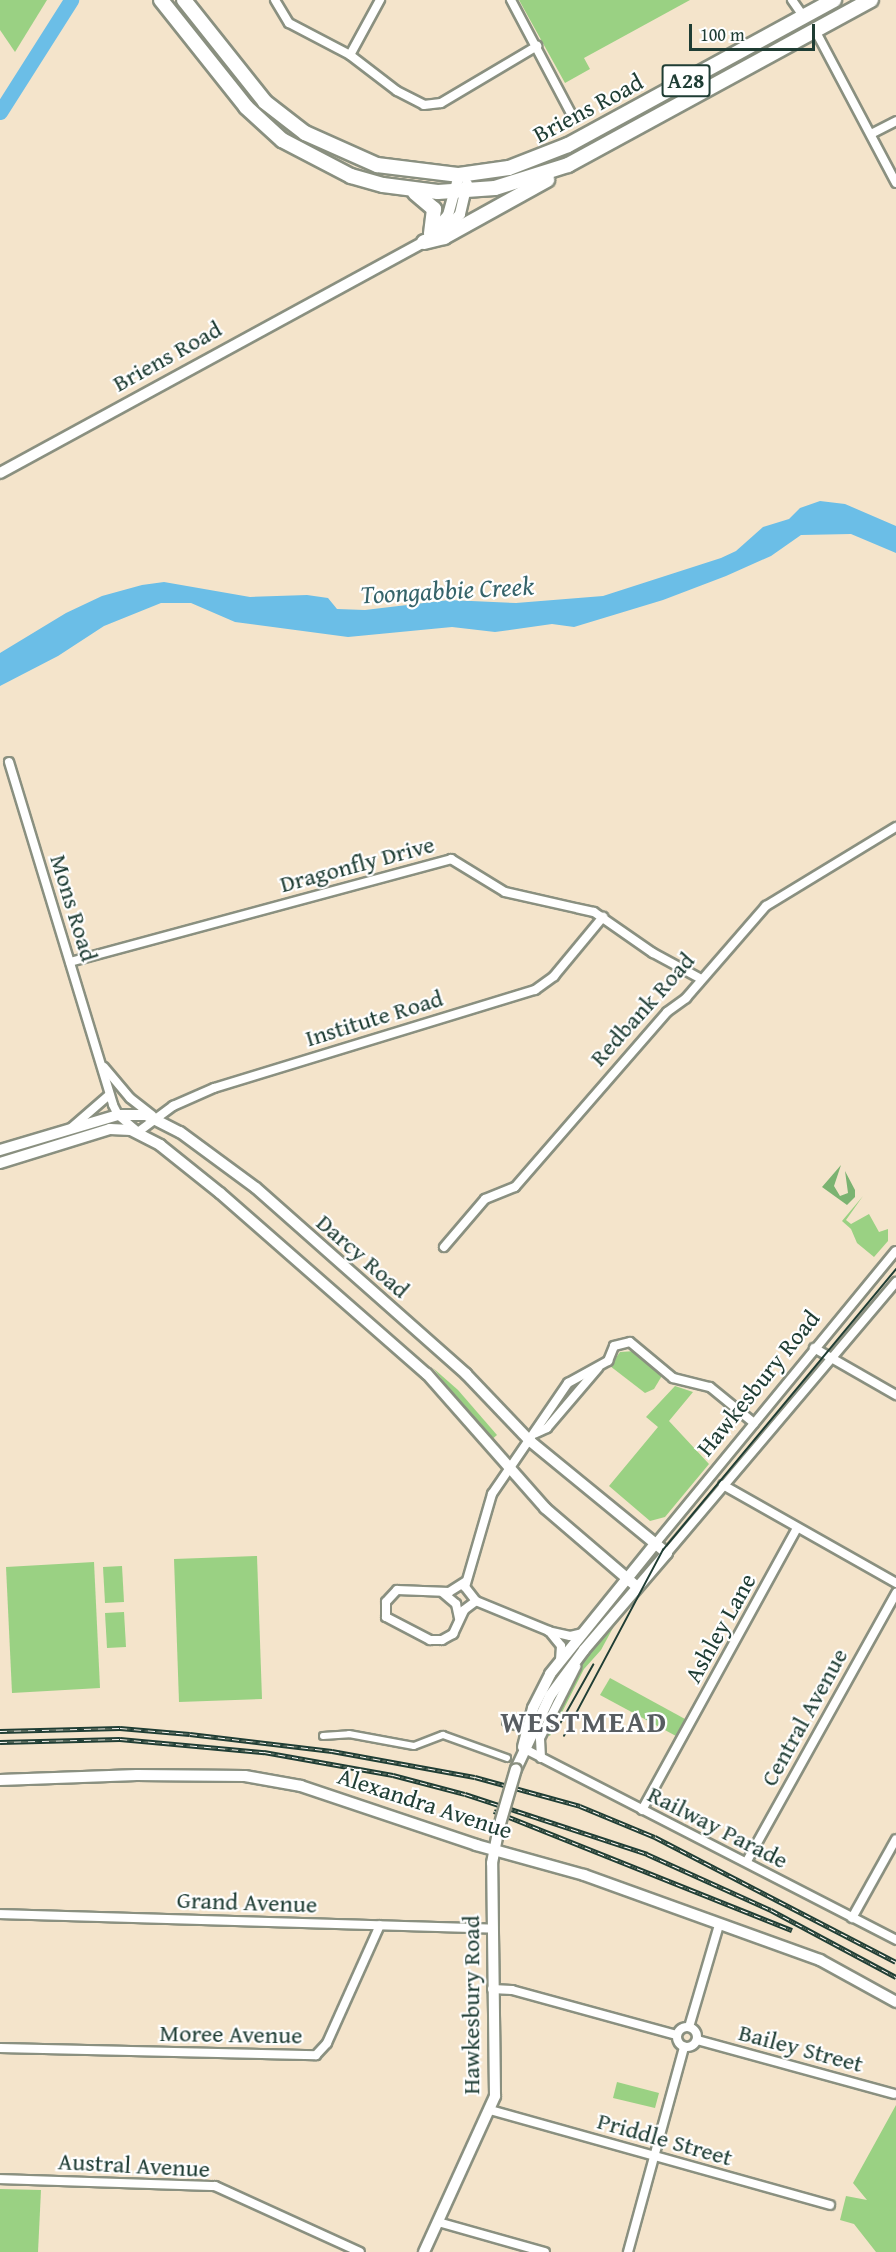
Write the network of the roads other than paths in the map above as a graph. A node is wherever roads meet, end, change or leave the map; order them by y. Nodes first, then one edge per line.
1 (161, 0) edge
2 (184, 0) edge
3 (274, 0) edge
4 (380, 0) edge
5 (511, 0) edge
6 (792, 0) edge
7 (834, 0) edge
8 (871, 0) edge
9 (804, 17) junction
10 (815, 30) junction
11 (537, 46) junction
12 (350, 55) junction
13 (574, 118) dead end
14 (896, 122) edge
15 (871, 134) junction
16 (568, 165) junction
17 (464, 175) junction
18 (896, 183) edge
19 (406, 189) junction
20 (461, 192) junction
21 (425, 240) junction
22 (0, 473) edge
23 (9, 762) dead end
24 (896, 827) edge
25 (603, 917) junction
26 (70, 962) junction
27 (701, 979) junction
28 (102, 1065) junction
29 (109, 1095) junction
30 (118, 1115) junction
31 (154, 1117) junction
32 (70, 1129) junction
33 (138, 1132) junction
34 (0, 1152) edge
35 (33, 1153) junction
36 (0, 1163) edge
37 (444, 1247) dead end
38 (896, 1251) edge
39 (896, 1282) edge
40 (814, 1348) junction
41 (832, 1358) junction
42 (600, 1366) junction
43 (896, 1395) edge
44 (754, 1423) junction
45 (533, 1437) junction
46 (509, 1470) junction
47 (723, 1485) junction
48 (797, 1528) junction
49 (656, 1544) junction
50 (667, 1553) junction
51 (465, 1582) junction
52 (632, 1582) junction
53 (896, 1582) edge
54 (443, 1593) junction
55 (896, 1593) edge
56 (476, 1601) junction
57 (459, 1621) junction
58 (549, 1631) junction
59 (583, 1633) junction
60 (584, 1650) junction
61 (560, 1660) junction
62 (506, 1722) dead end
63 (515, 1726) dead end
64 (323, 1737) dead end
65 (523, 1748) junction
66 (507, 1758) dead end
67 (541, 1758) junction
68 (0, 1780) edge
69 (642, 1810) junction
70 (896, 1839) edge
71 (493, 1850) junction
72 (747, 1861) junction
73 (0, 1914) edge
74 (852, 1918) junction
75 (719, 1925) junction
76 (380, 1926) junction
77 (493, 1929) junction
78 (896, 1940) edge
79 (492, 1989) junction
80 (896, 2002) edge
81 (689, 2027) junction
82 (676, 2035) junction
83 (697, 2040) junction
84 (684, 2047) junction
85 (0, 2048) edge
86 (894, 2094) dead end
87 (490, 2110) junction
88 (652, 2156) junction
89 (0, 2179) edge
90 (830, 2205) dead end
91 (438, 2222) junction
92 (360, 2252) edge
93 (424, 2252) edge
94 (545, 2252) edge
95 (628, 2252) edge

1 - 19 highway, A28
2 - 17 highway, A28
3 - 12 street
4 - 12 street
5 - 11 street
6 - 9 street
7 - 9 highway, Briens Road / A28
8 - 10 highway, Briens Road / A28
9 - 10 highway
9 - 17 highway, Briens Road / A28
10 - 15 street
10 - 16 highway, Briens Road / A28
11 - 12 street
11 - 13 street
14 - 15 street
15 - 18 street
16 - 20 highway, A28
16 - 21 highway
17 - 20 street, Briens Road
19 - 20 highway, A28
19 - 21 highway
20 - 21 street, Briens Road
21 - 22 street, Briens Road
23 - 26 street, Mons Road
24 - 27 street, Redbank Road
25 - 26 street, Dragonfly Drive
25 - 27 street, Dragonfly Drive
25 - 31 street, Institute Road
26 - 28 street, Mons Road
27 - 37 street, Redbank Road
28 - 29 street, Mons Road
28 - 31 street, Mons Road
29 - 30 street, Mons Road
29 - 32 street
30 - 31 street, Darcy Road
30 - 32 street, Darcy Road
30 - 33 street, Mons Road
31 - 33 street, Institute Road
31 - 45 street, Darcy Road
32 - 34 street, Darcy Road
33 - 35 street
33 - 46 street, Darcy Road
34 - 35 street
35 - 36 street
38 - 40 street, Hawkesbury Road
39 - 41 street, Hawkesbury Road
40 - 41 street
40 - 44 street, Hawkesbury Road
41 - 43 street
41 - 47 street, Hawkesbury Road
42 - 44 street
42 - 45 street
42 - 45 street
44 - 49 street, Hawkesbury Road
45 - 46 street
45 - 49 street, Darcy Road
46 - 51 street
46 - 52 street, Darcy Road
47 - 48 street
47 - 50 street, Hawkesbury Road
48 - 53 street
48 - 69 street, Ashley Lane
49 - 50 street
49 - 52 street, Hawkesbury Road
50 - 52 street, Hawkesbury Road
51 - 54 street
51 - 56 street
52 - 59 street, Hawkesbury Road
52 - 60 street, Hawkesbury Road
54 - 57 street
54 - 57 street
55 - 72 street, Central Avenue
56 - 57 street
56 - 58 street
58 - 59 street
58 - 61 street
59 - 61 street, Hawkesbury Road
60 - 65 street, Hawkesbury Road
60 - 67 street, Hawkesbury Road
61 - 65 street, Hawkesbury Road
62 - 63 street
64 - 66 street
65 - 67 street, Railway Parade
65 - 71 street, Hawkesbury Road, bridge
67 - 69 street, Railway Parade
68 - 71 street, Alexandra Avenue
69 - 72 street, Railway Parade
70 - 74 street
71 - 75 street, Alexandra Avenue
71 - 77 street, Hawkesbury Road
72 - 74 street, Railway Parade
73 - 76 street, Grand Avenue
74 - 78 street, Railway Parade
75 - 80 street, Alexandra Avenue
75 - 81 street
76 - 77 street, Grand Avenue
76 - 85 street, Moree Avenue
77 - 79 street, Hawkesbury Road
79 - 82 street
79 - 87 street, Hawkesbury Road
81 - 82 street
81 - 83 street
82 - 84 street
83 - 84 street
83 - 86 street, Bailey Street
84 - 88 street
87 - 88 street, Priddle Street
87 - 91 street, Hawkesbury Road
88 - 90 street, Priddle Street
88 - 95 street
89 - 92 street, Austral Avenue
91 - 93 street, Hawkesbury Road
91 - 94 street

